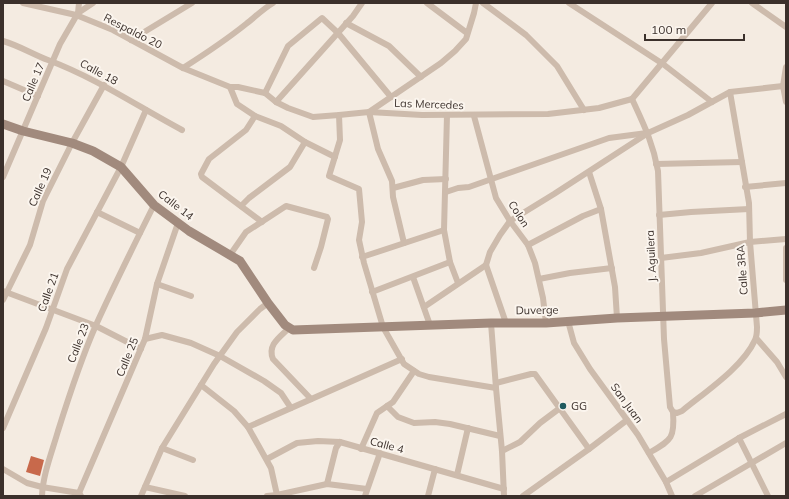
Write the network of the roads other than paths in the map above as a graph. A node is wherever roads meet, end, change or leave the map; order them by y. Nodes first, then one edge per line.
1 (23, 3) edge
2 (79, 3) edge
3 (93, 3) edge
4 (192, 3) edge
5 (272, 3) edge
6 (362, 3) edge
7 (427, 3) edge
8 (476, 3) edge
9 (483, 3) edge
10 (568, 3) edge
11 (712, 3) edge
12 (752, 3) edge
13 (77, 14) junction
14 (346, 22) junction
15 (786, 27) edge
16 (338, 32) junction
17 (467, 33) junction
18 (131, 40) junction
19 (3, 41) edge
20 (52, 61) junction
21 (663, 64) junction
22 (786, 67) edge
23 (183, 68) junction
24 (421, 77) junction
25 (3, 81) edge
26 (104, 85) junction
27 (783, 86) junction
28 (230, 87) junction
29 (730, 92) junction
30 (265, 93) junction
31 (38, 96) junction
32 (391, 97) junction
33 (632, 100) junction
34 (276, 102) junction
35 (712, 102) junction
36 (786, 102) edge
37 (146, 110) junction
38 (584, 110) junction
39 (370, 112) junction
40 (339, 115) junction
41 (447, 115) junction
42 (255, 116) junction
43 (474, 116) junction
44 (3, 124) edge
45 (182, 130) dead end
46 (23, 131) junction
47 (648, 133) junction
48 (305, 142) junction
49 (72, 143) junction
50 (335, 157) junction
51 (742, 162) junction
52 (656, 164) junction
53 (121, 167) junction
54 (589, 172) junction
55 (3, 177) edge
56 (491, 178) junction
57 (446, 179) junction
58 (786, 183) edge
59 (745, 187) junction
60 (393, 188) junction
61 (446, 192) junction
62 (154, 205) junction
63 (241, 206) junction
64 (601, 209) junction
65 (749, 209) junction
66 (97, 212) junction
67 (659, 216) junction
68 (510, 221) junction
69 (262, 222) junction
70 (178, 223) junction
71 (444, 230) junction
72 (140, 233) junction
73 (786, 239) edge
74 (750, 242) junction
75 (404, 243) junction
76 (528, 246) junction
77 (786, 248) edge
78 (230, 255) junction
79 (362, 257) junction
80 (661, 258) junction
81 (450, 262) junction
82 (486, 265) junction
83 (314, 268) dead end
84 (612, 268) junction
85 (413, 276) junction
86 (539, 279) junction
87 (786, 280) edge
88 (157, 284) junction
89 (458, 284) junction
90 (5, 292) edge
91 (372, 292) junction
92 (191, 296) dead end
93 (3, 300) edge
94 (268, 303) junction
95 (424, 307) junction
96 (53, 310) junction
97 (786, 310) edge
98 (755, 313) junction
99 (664, 316) junction
100 (617, 318) junction
101 (568, 321) junction
102 (491, 323) junction
103 (506, 323) junction
104 (546, 323) junction
105 (430, 325) junction
106 (96, 326) junction
107 (383, 327) junction
108 (289, 328) junction
109 (756, 338) junction
110 (145, 339) junction
111 (141, 349) junction
112 (220, 356) junction
113 (403, 361) junction
114 (414, 372) junction
115 (786, 377) edge
116 (202, 384) junction
117 (496, 385) junction
118 (311, 399) junction
119 (387, 406) junction
120 (291, 408) junction
121 (560, 408) junction
122 (675, 412) junction
123 (786, 414) edge
124 (627, 420) junction
125 (248, 427) junction
126 (3, 428) edge
127 (468, 428) junction
128 (500, 436) junction
129 (739, 438) junction
130 (340, 442) junction
131 (786, 443) edge
132 (162, 448) junction
133 (361, 449) junction
134 (589, 449) junction
135 (502, 451) junction
136 (380, 453) junction
137 (649, 453) junction
138 (267, 459) junction
139 (193, 460) dead end
140 (752, 463) junction
141 (3, 469) edge
142 (435, 469) junction
143 (457, 475) junction
144 (666, 482) junction
145 (327, 484) junction
146 (42, 487) junction
147 (145, 487) junction
148 (368, 489) junction
149 (504, 489) junction
150 (80, 495) edge
151 (277, 495) edge
152 (42, 496) edge
153 (141, 496) edge
154 (185, 496) edge
155 (267, 496) edge
156 (365, 496) edge
157 (428, 496) edge
158 (504, 496) edge
159 (523, 496) edge
160 (672, 496) edge
161 (695, 496) edge
162 (768, 496) edge

1 - 13 street, Respaldo 20
2 - 13 street
3 - 13 street, Calle 17
4 - 18 street
5 - 23 street
6 - 14 street
7 - 17 street
8 - 17 street
9 - 38 street
10 - 21 street
11 - 21 street
12 - 15 street
13 - 18 street, Respaldo 20
13 - 20 street, Calle 17
14 - 16 street
14 - 24 street
16 - 30 street
16 - 32 street
16 - 34 street
17 - 24 street
18 - 23 street, Respaldo 20
19 - 20 street, Calle 18
20 - 26 street, Calle 18
20 - 31 street, Calle 17
21 - 33 street
21 - 35 street
22 - 27 street
23 - 28 street, Respaldo 20
24 - 32 street
25 - 31 street
26 - 37 street, Calle 18
26 - 49 street, Calle 19
27 - 29 street
27 - 36 street
28 - 30 street, Las Mercedes
28 - 42 street
29 - 35 street
29 - 51 street, Calle 3RA
30 - 34 street, Las Mercedes
31 - 46 street, Calle 17
32 - 39 street
33 - 38 street, Las Mercedes
33 - 47 street, J. Aguilera
34 - 40 street, Las Mercedes
35 - 47 street
37 - 45 street, Calle 18
37 - 53 street, Calle 21
38 - 43 street, Las Mercedes
39 - 40 street, Las Mercedes
39 - 41 street, Las Mercedes
39 - 60 street
40 - 50 street
41 - 43 street, Las Mercedes
41 - 57 street
42 - 48 street
42 - 63 street
43 - 56 street, Colon
44 - 46 street, Calle 14
46 - 49 street, Calle 14
46 - 55 street, Calle 17
47 - 52 street, J. Aguilera
47 - 54 street
47 - 56 street
48 - 50 street
48 - 63 street
49 - 53 street, Calle 14
49 - 90 street, Calle 19
50 - 79 street
51 - 52 street
51 - 59 street, Calle 3RA
52 - 67 street, J. Aguilera
53 - 62 street, Calle 14
53 - 66 street, Calle 21
54 - 64 street
54 - 68 street
56 - 61 street
56 - 68 street, Colon
57 - 60 street
57 - 61 street
58 - 59 street
59 - 65 street, Calle 3RA
60 - 75 street
61 - 71 street
62 - 70 street, Calle 14
62 - 72 street, Calle 23
63 - 69 street
64 - 76 street
64 - 84 street
65 - 67 street
65 - 74 street, Calle 3RA
66 - 72 street
66 - 96 street, Calle 21
67 - 80 street, J. Aguilera
68 - 76 street, Colon
68 - 82 street
69 - 78 street
69 - 83 street
70 - 78 street, Calle 14
70 - 88 street, Calle 25
71 - 75 street
71 - 81 street
72 - 106 street, Calle 23
73 - 74 street
74 - 80 street
74 - 98 street, Calle 3RA
75 - 79 street
76 - 86 street, Colon
77 - 87 street
78 - 94 street, Calle 14
79 - 91 street
80 - 99 street, J. Aguilera
81 - 85 street
81 - 89 street
82 - 89 street
82 - 103 street
84 - 86 street
84 - 100 street
85 - 91 street
85 - 95 street
86 - 104 street, Colon
88 - 92 street
88 - 110 street, Calle 25
89 - 95 street
90 - 93 street, Calle 19
90 - 96 street
91 - 107 street
94 - 108 street, Calle 14
94 - 112 street
95 - 105 street
96 - 106 street
96 - 126 street, Calle 21
97 - 98 street, Duverge
98 - 99 street, Duverge
98 - 109 street, Calle 3RA
99 - 100 street, Duverge
99 - 122 street, J. Aguilera
100 - 101 street, Duverge
101 - 104 street, Duverge
101 - 124 street, San Juan
102 - 103 street, Duverge
102 - 105 street, Duverge
102 - 117 street
103 - 104 street, Duverge
105 - 107 street, Duverge
106 - 111 street
106 - 146 street, Calle 23
107 - 108 street, Duverge
107 - 113 street
108 - 118 street
109 - 115 street
109 - 122 street
110 - 111 street, Calle 25
110 - 112 street
111 - 150 street, Calle 25
112 - 116 street
112 - 120 street
113 - 114 street
113 - 118 street
114 - 117 street
114 - 119 street
116 - 125 street
116 - 132 street
117 - 121 street
117 - 128 street
118 - 120 street
119 - 127 street
119 - 133 street
120 - 125 street
121 - 134 street
121 - 135 street
122 - 137 street, J. Aguilera
123 - 129 street
124 - 134 street
124 - 137 street, San Juan
125 - 138 street
127 - 128 street
127 - 143 street
128 - 135 street
129 - 140 street
129 - 144 street
130 - 133 street, Calle 4
130 - 138 street, Calle 4
130 - 145 street
131 - 140 street
132 - 139 street
132 - 147 street
133 - 136 street, Calle 4
134 - 159 street
135 - 149 street
136 - 142 street, Calle 4
136 - 148 street
137 - 144 street, San Juan
138 - 151 street
140 - 161 street
140 - 162 street
141 - 146 street
142 - 143 street, Calle 4
142 - 157 street
143 - 149 street, Calle 4
144 - 160 street, San Juan
145 - 148 street
145 - 151 street
146 - 150 street
146 - 152 street, Calle 23
147 - 153 street
147 - 154 street
148 - 156 street
149 - 158 street
151 - 155 street

